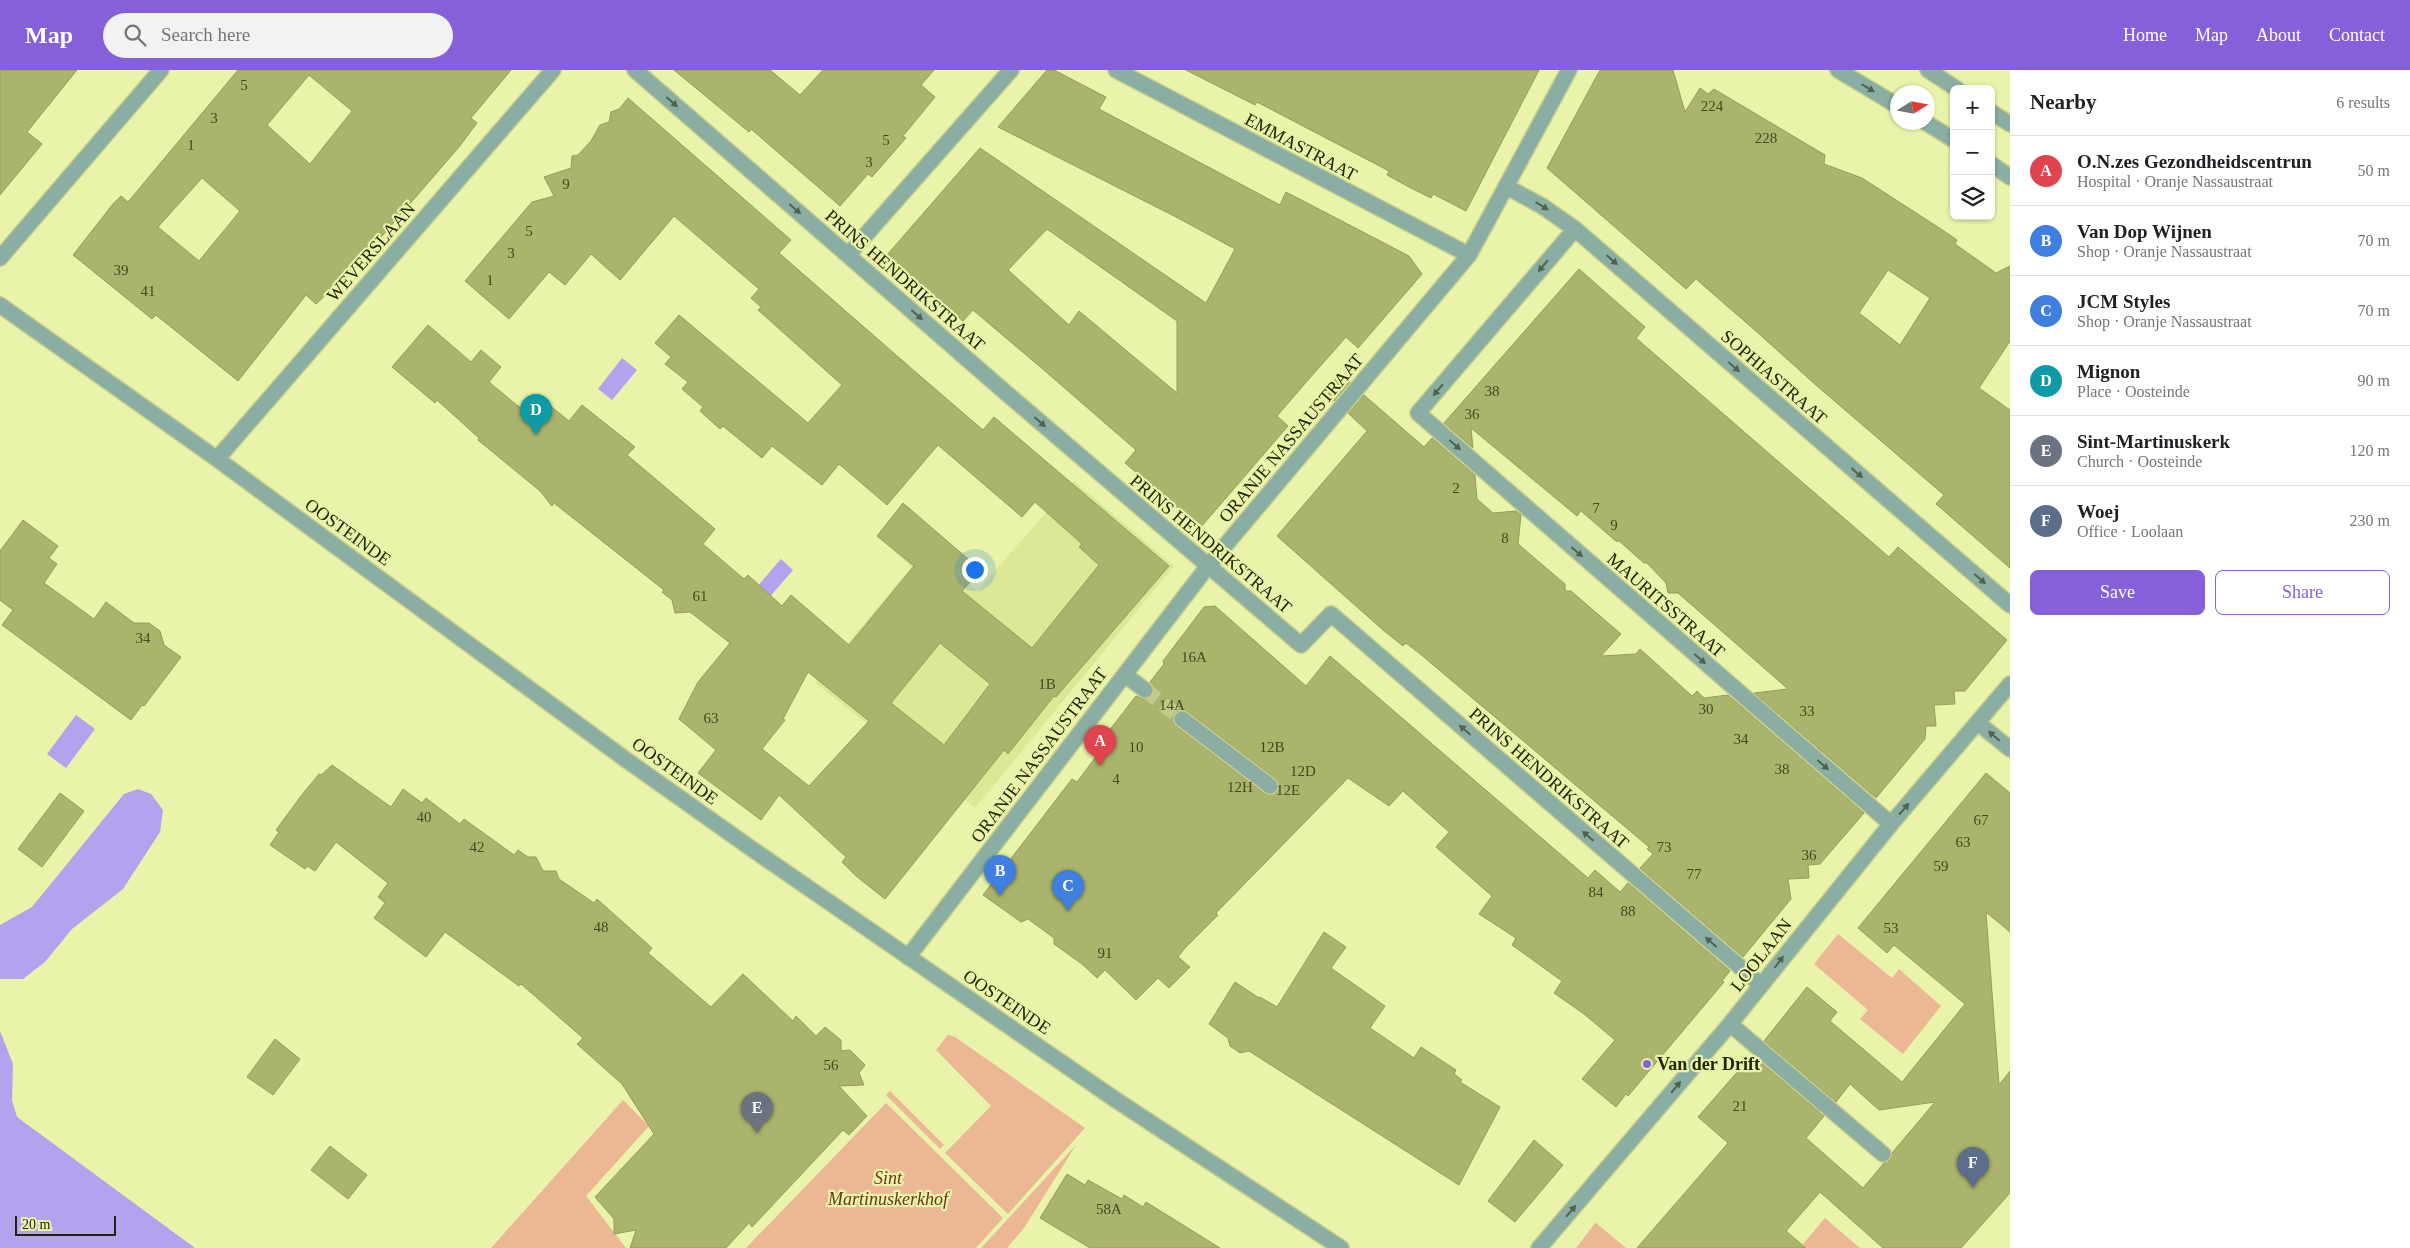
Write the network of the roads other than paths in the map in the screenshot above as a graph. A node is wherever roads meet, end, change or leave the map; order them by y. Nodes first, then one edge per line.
1 (160, 70) edge
2 (553, 70) edge
3 (635, 70) edge
4 (1011, 70) edge
5 (1116, 70) edge
6 (1569, 70) edge
7 (1838, 70) edge
8 (1928, 70) edge
9 (1951, 85) edge
10 (1890, 101) edge
11 (1995, 115) edge
12 (2010, 124) edge
13 (1935, 128) edge
14 (1950, 138) edge
15 (1995, 167) edge
16 (2010, 177) edge
17 (1507, 187) junction
18 (1575, 228) junction
19 (848, 255) junction
20 (1469, 255) junction
21 (0, 258) edge
22 (0, 305) edge
23 (217, 459) junction
24 (1208, 566) junction
25 (2010, 605) edge
26 (1125, 675) junction
27 (2010, 684) edge
28 (1145, 690) tunnel mouth
29 (1182, 719) tunnel mouth
30 (1978, 723) junction
31 (2010, 749) edge
32 (1270, 786) dead end
33 (1890, 824) junction
34 (908, 957) junction
35 (1761, 986) junction
36 (1730, 1024) junction
37 (1883, 1154) dead end
38 (1341, 1248) edge
39 (1539, 1248) edge

1 - 21 street
2 - 23 street, WEVERSLAAN
3 -> 19 street, PRINS HENDRIKSTRAAT
4 - 19 street
5 - 20 street, EMMASTRAAT
6 - 17 street, ORANJE NASSAUSTRAAT
7 -> 10 street
8 - 9 street
11 - 12 street
13 - 14 street
15 - 16 street
17 -> 18 street, SOPHIASTRAAT
17 - 20 street, ORANJE NASSAUSTRAAT
18 -> 25 street, SOPHIASTRAAT
18 -> 33 street, MAURITSSTRAAT
19 -> 24 street, PRINS HENDRIKSTRAAT
20 - 24 street, ORANJE NASSAUSTRAAT
22 - 23 street, OOSTEINDE
23 - 34 street, OOSTEINDE
24 - 26 street, ORANJE NASSAUSTRAAT
35 -> 24 street, PRINS HENDRIKSTRAAT
26 - 28 street
26 - 34 street, ORANJE NASSAUSTRAAT
27 - 30 street, LOOLAAN
29 - 32 street
31 -> 30 street
33 -> 30 street, LOOLAAN
35 -> 33 street, LOOLAAN
34 - 38 street, OOSTEINDE
35 - 36 street, LOOLAAN
36 - 37 street
39 -> 36 street, LOOLAAN

